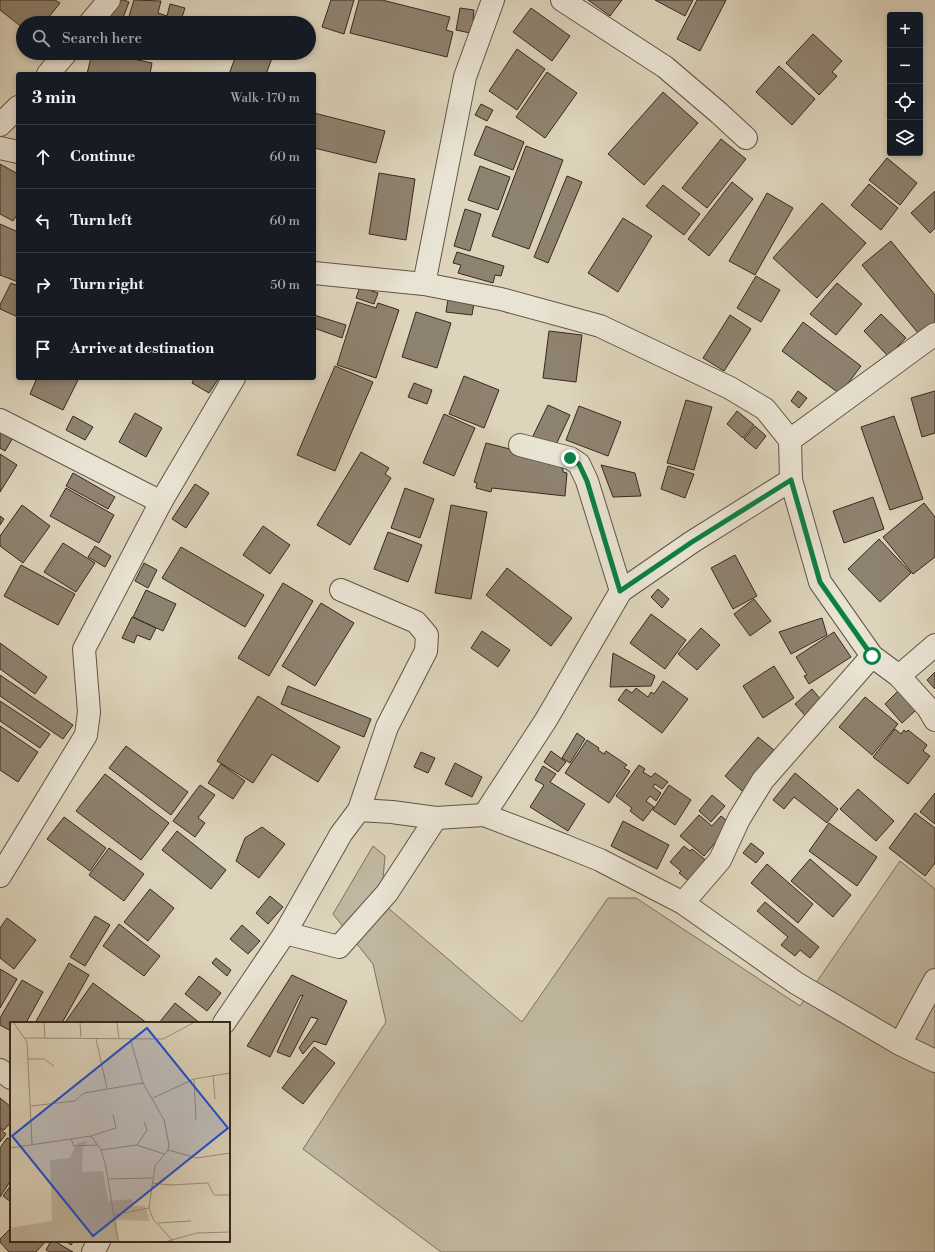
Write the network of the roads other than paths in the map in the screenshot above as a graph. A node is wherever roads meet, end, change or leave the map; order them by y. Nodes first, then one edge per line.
1 (109, 0) edge
2 (493, 0) edge
3 (562, 0) edge
4 (96, 16) edge
5 (60, 60) edge
6 (50, 72) edge
7 (16, 109) edge
8 (0, 125) edge
9 (746, 138) dead end
10 (0, 148) edge
11 (16, 152) edge
12 (316, 273) edge
13 (424, 284) junction
14 (935, 334) edge
15 (233, 380) edge
16 (0, 420) edge
17 (790, 440) junction
18 (520, 445) dead end
19 (791, 480) junction
20 (161, 502) junction
21 (341, 590) dead end
22 (620, 591) junction
23 (935, 645) edge
24 (872, 656) junction
25 (899, 676) junction
26 (935, 720) edge
27 (359, 810) junction
28 (484, 815) junction
29 (436, 818) junction
30 (0, 876) edge
31 (683, 904) junction
32 (285, 933) junction
33 (935, 980) edge
34 (225, 1022) edge
35 (900, 1044) junction
36 (935, 1061) edge
37 (0, 1070) edge
38 (10, 1077) edge
39 (98, 1242) edge
40 (93, 1252) edge

1 - 4 street
2 - 13 street
3 - 9 street
5 - 6 street
7 - 8 street
10 - 11 street
12 - 13 street
13 - 17 street
14 - 17 street
15 - 20 street
16 - 20 street
17 - 19 street
18 - 22 street
19 - 22 street
19 - 24 street
20 - 30 street
21 - 27 street
22 - 28 street
23 - 25 street
24 - 25 street
24 - 31 street
25 - 26 street
27 - 29 street
27 - 32 street
28 - 29 street
28 - 31 street
29 - 32 street
31 - 35 street
32 - 34 street
33 - 35 street
35 - 36 street
37 - 38 street
39 - 40 street

